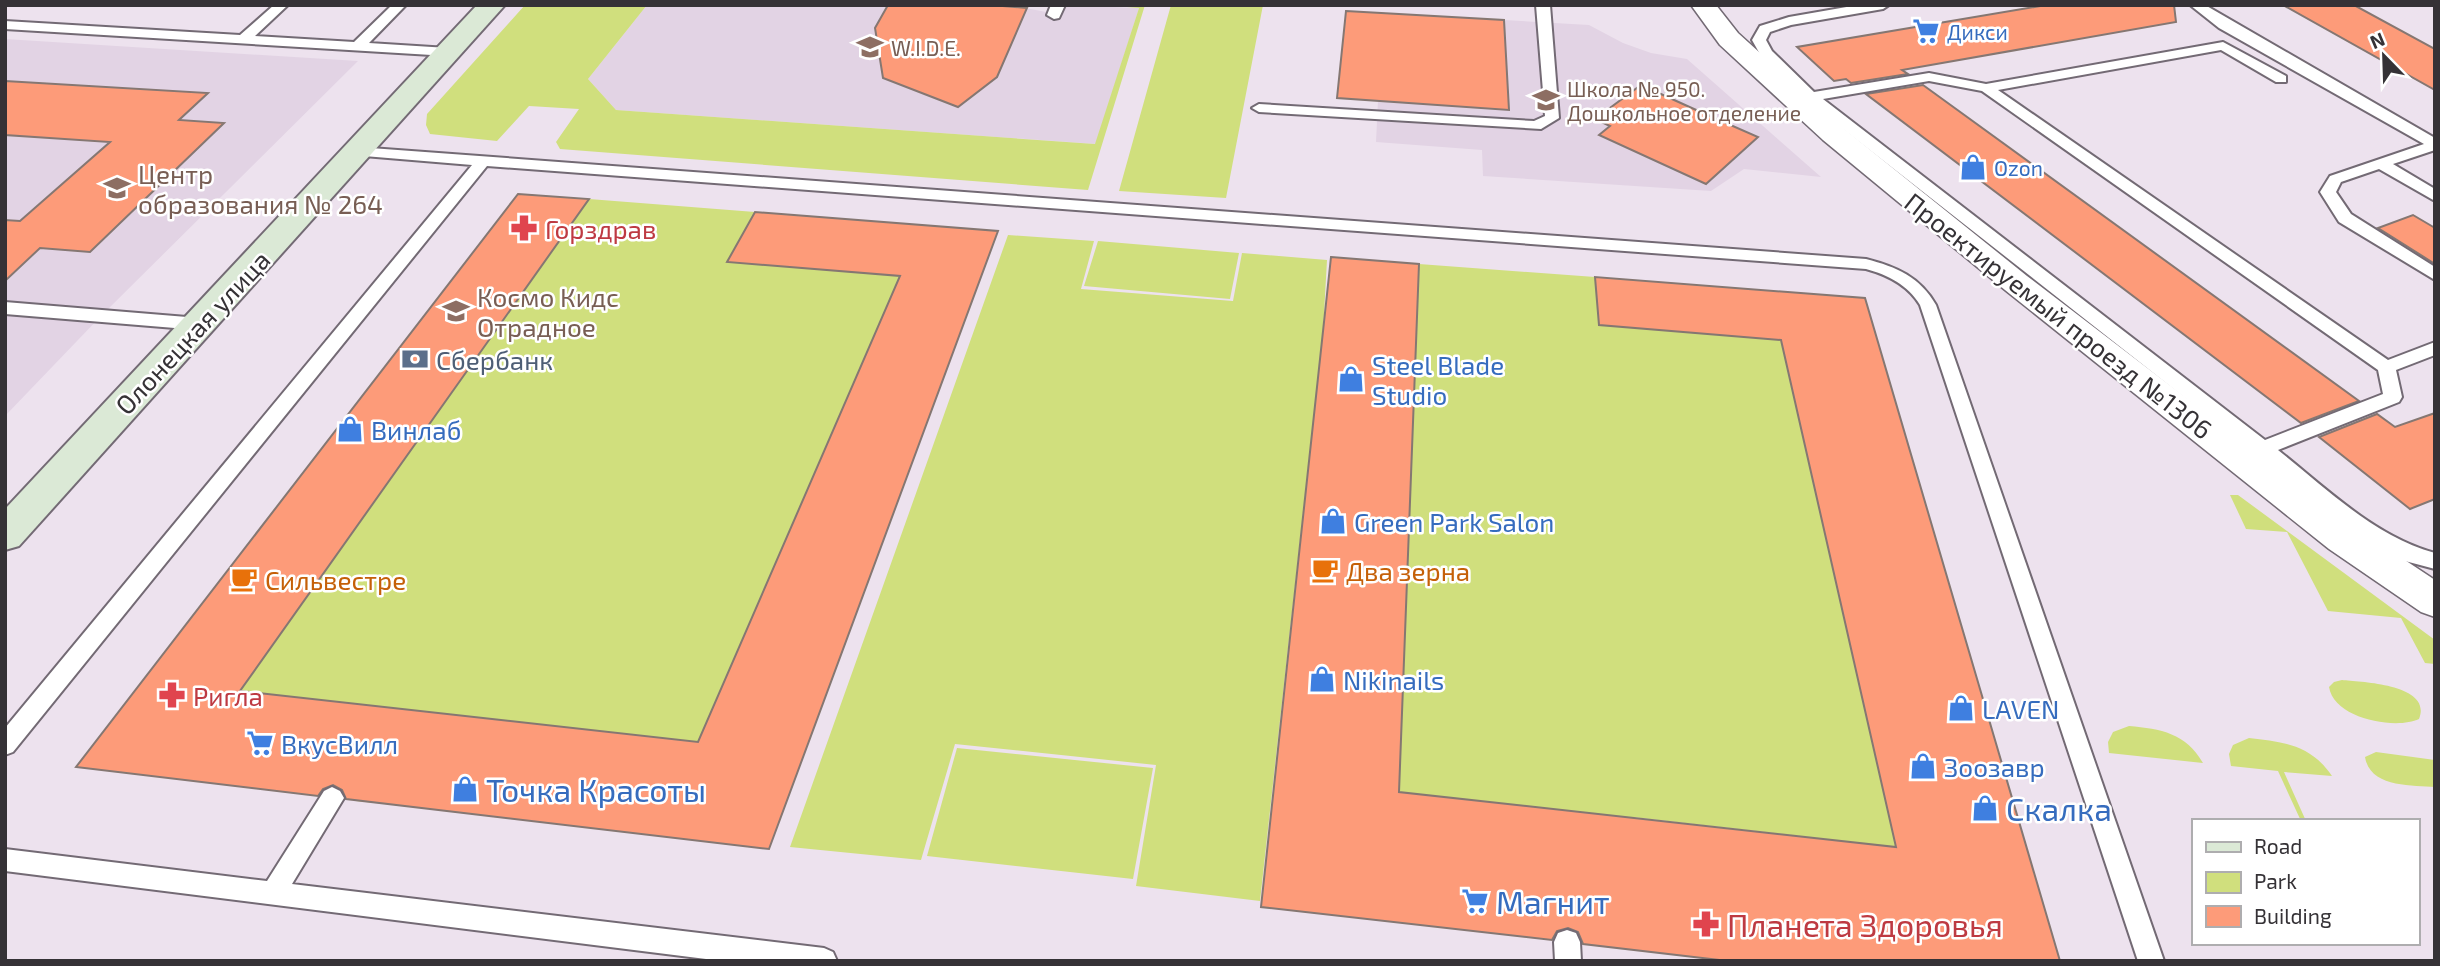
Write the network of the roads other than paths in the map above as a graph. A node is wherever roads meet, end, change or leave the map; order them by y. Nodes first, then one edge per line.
1 (282, 5) edge
2 (400, 5) edge
3 (492, 5) edge
4 (1543, 5) edge
5 (1703, 5) edge
6 (1883, 5) edge
7 (2196, 5) edge
8 (2214, 17) junction
9 (5, 26) edge
10 (242, 41) junction
11 (2223, 46) junction
12 (357, 47) junction
13 (449, 52) junction
14 (2281, 79) dead end
15 (1986, 88) junction
16 (1812, 97) junction
17 (1259, 108) dead end
18 (2435, 144) edge
19 (357, 152) junction
20 (482, 161) junction
21 (2380, 163) junction
22 (2435, 196) edge
23 (2435, 275) edge
24 (5, 308) edge
25 (199, 324) junction
26 (2435, 348) edge
27 (2386, 367) junction
28 (2262, 449) junction
29 (5, 535) edge
30 (2435, 561) edge
31 (2435, 601) edge
32 (5, 745) edge
33 (332, 798) dead end
34 (5, 860) edge
35 (272, 894) junction
36 (824, 961) edge
37 (2151, 961) edge

1 - 10 lane
2 - 12 lane
3 - 13 street, Олонецкая улица
4 - 17 lane
5 - 31 street, Проектируемый проезд №1306
6 - 16 lane
7 - 8 lane
8 - 11 lane
8 - 18 lane
9 - 10 lane
10 - 12 lane
11 - 14 lane
11 - 15 lane
12 - 13 lane
13 - 19 street, Олонецкая улица
15 - 16 lane
15 - 27 lane
16 - 28 lane
18 - 21 lane
19 - 20 lane
19 - 25 street, Олонецкая улица
20 - 32 lane
20 - 37 lane
21 - 22 lane
21 - 23 lane
24 - 25 lane
25 - 29 street, Олонецкая улица
26 - 27 lane
27 - 28 lane
28 - 30 lane
33 - 35 lane
34 - 35 lane
35 - 36 lane

